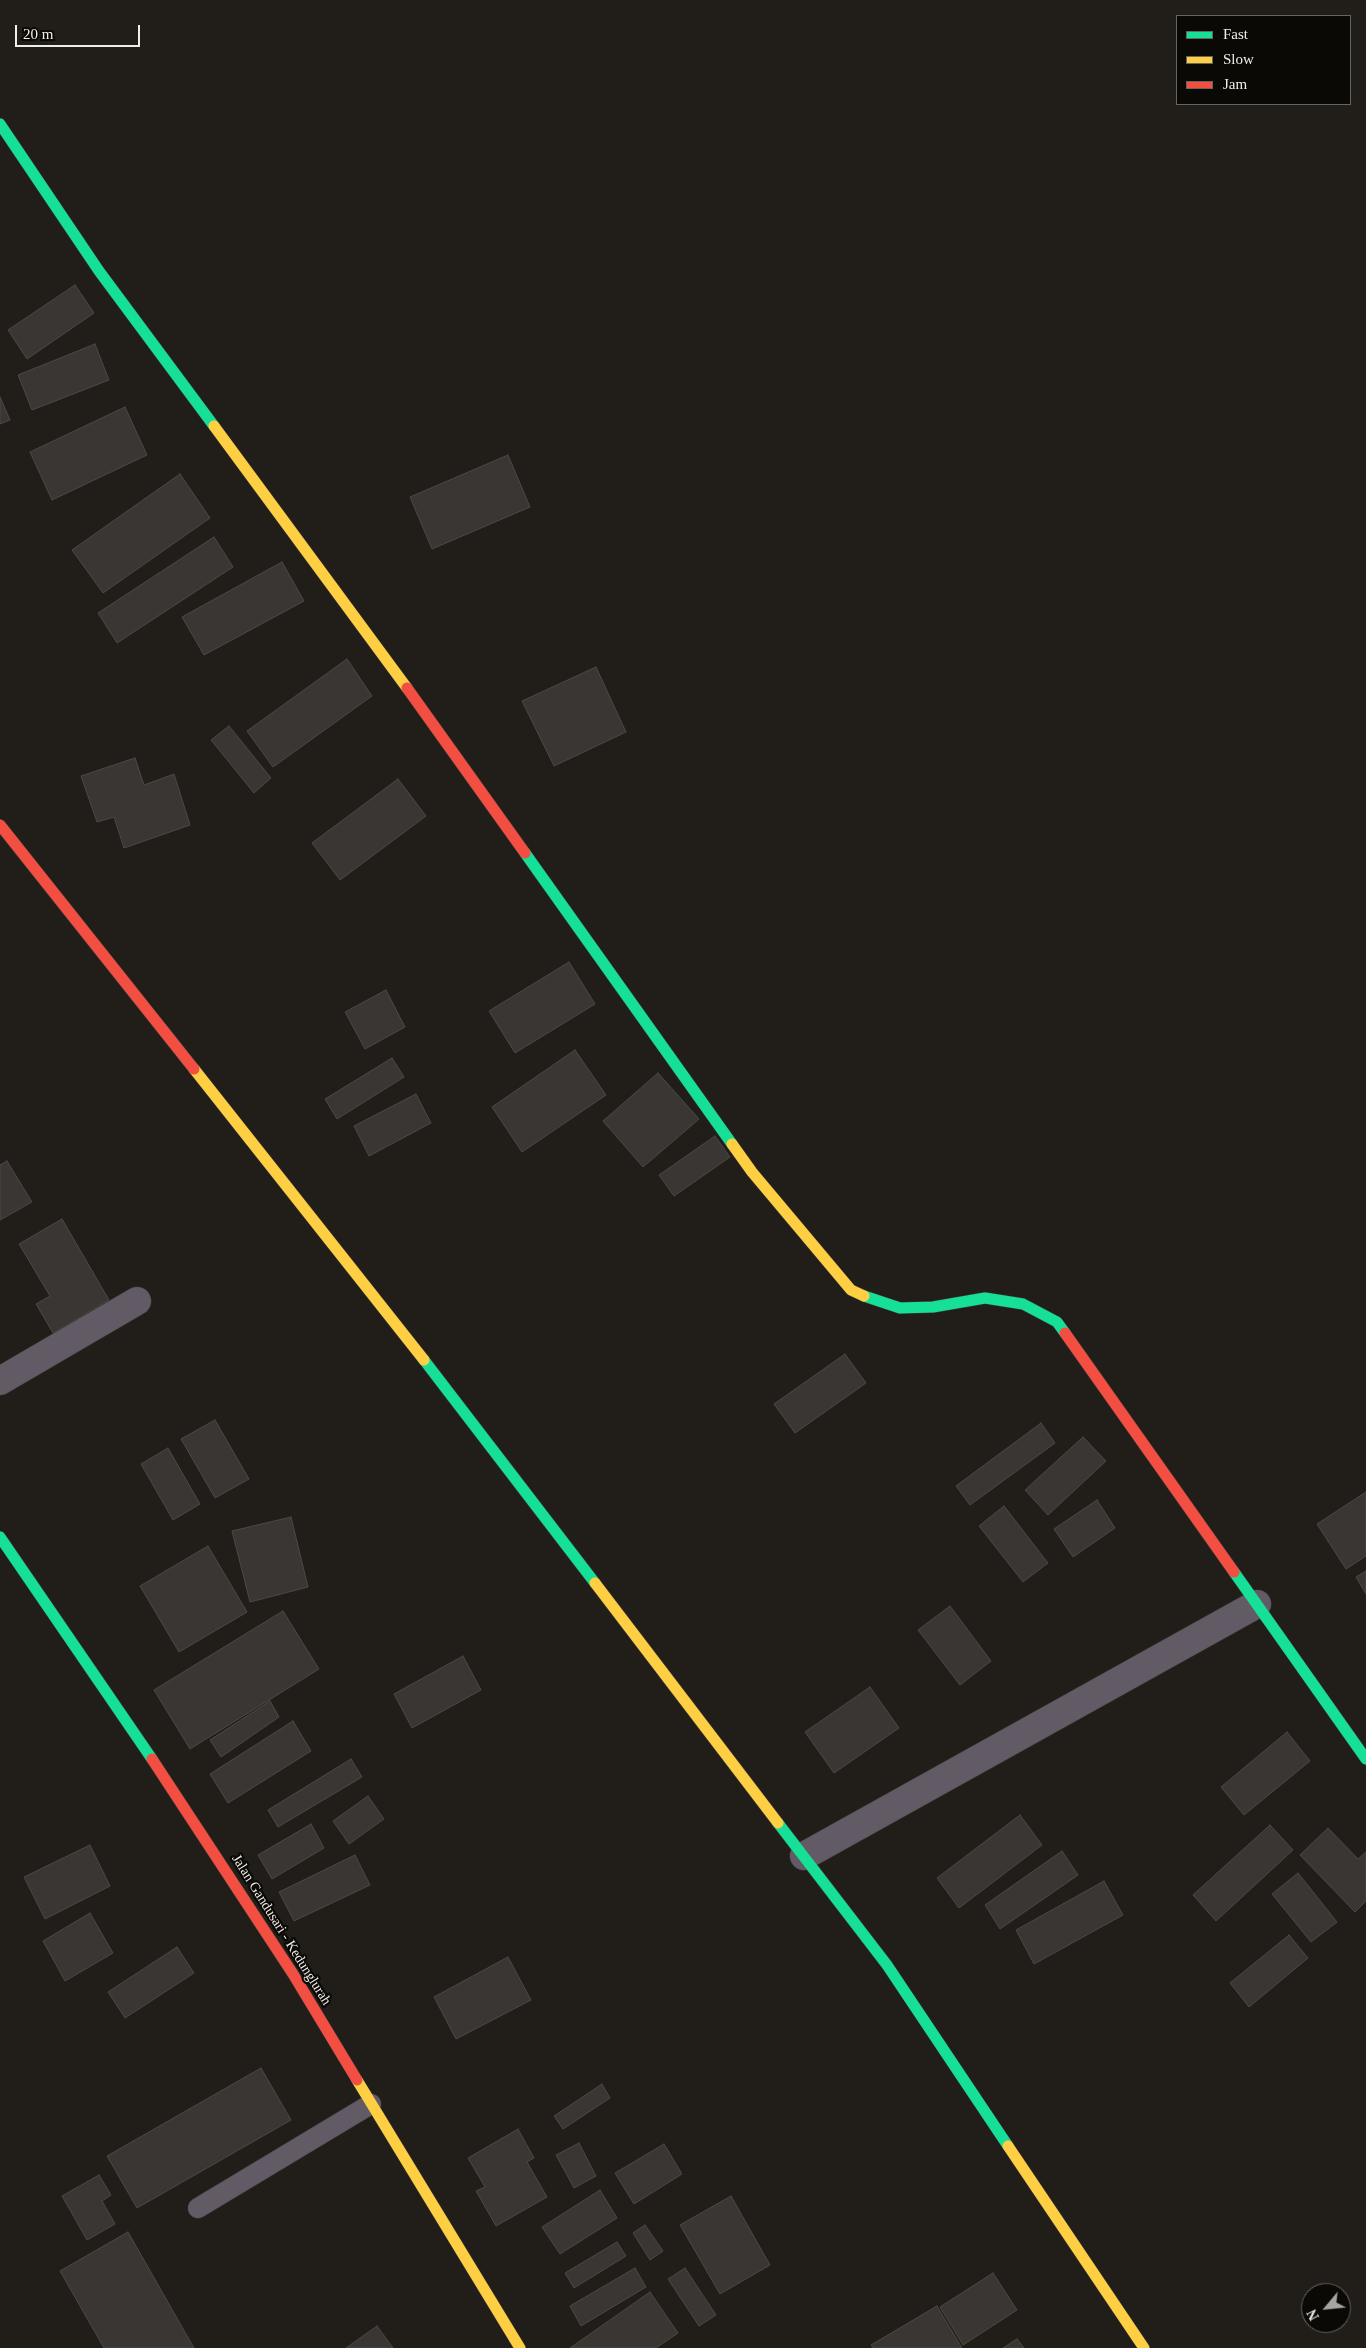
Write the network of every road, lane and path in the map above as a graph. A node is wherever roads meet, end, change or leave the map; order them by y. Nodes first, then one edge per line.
1 (0, 124) edge
2 (0, 825) edge
3 (137, 1301) dead end
4 (0, 1381) edge
5 (0, 1537) edge
6 (1257, 1604) junction
7 (1366, 1759) edge
8 (804, 1856) junction
9 (371, 2104) junction
10 (198, 2208) dead end
11 (520, 2348) edge
12 (1144, 2348) edge

1 - 6 street
2 - 8 street
3 - 4 street
5 - 9 street, Jalan Gandusari - Kedunglurah
6 - 7 street
6 - 8 street
8 - 12 street
9 - 10 lane
9 - 11 street, Jalan Gandusari - Kedunglurah

